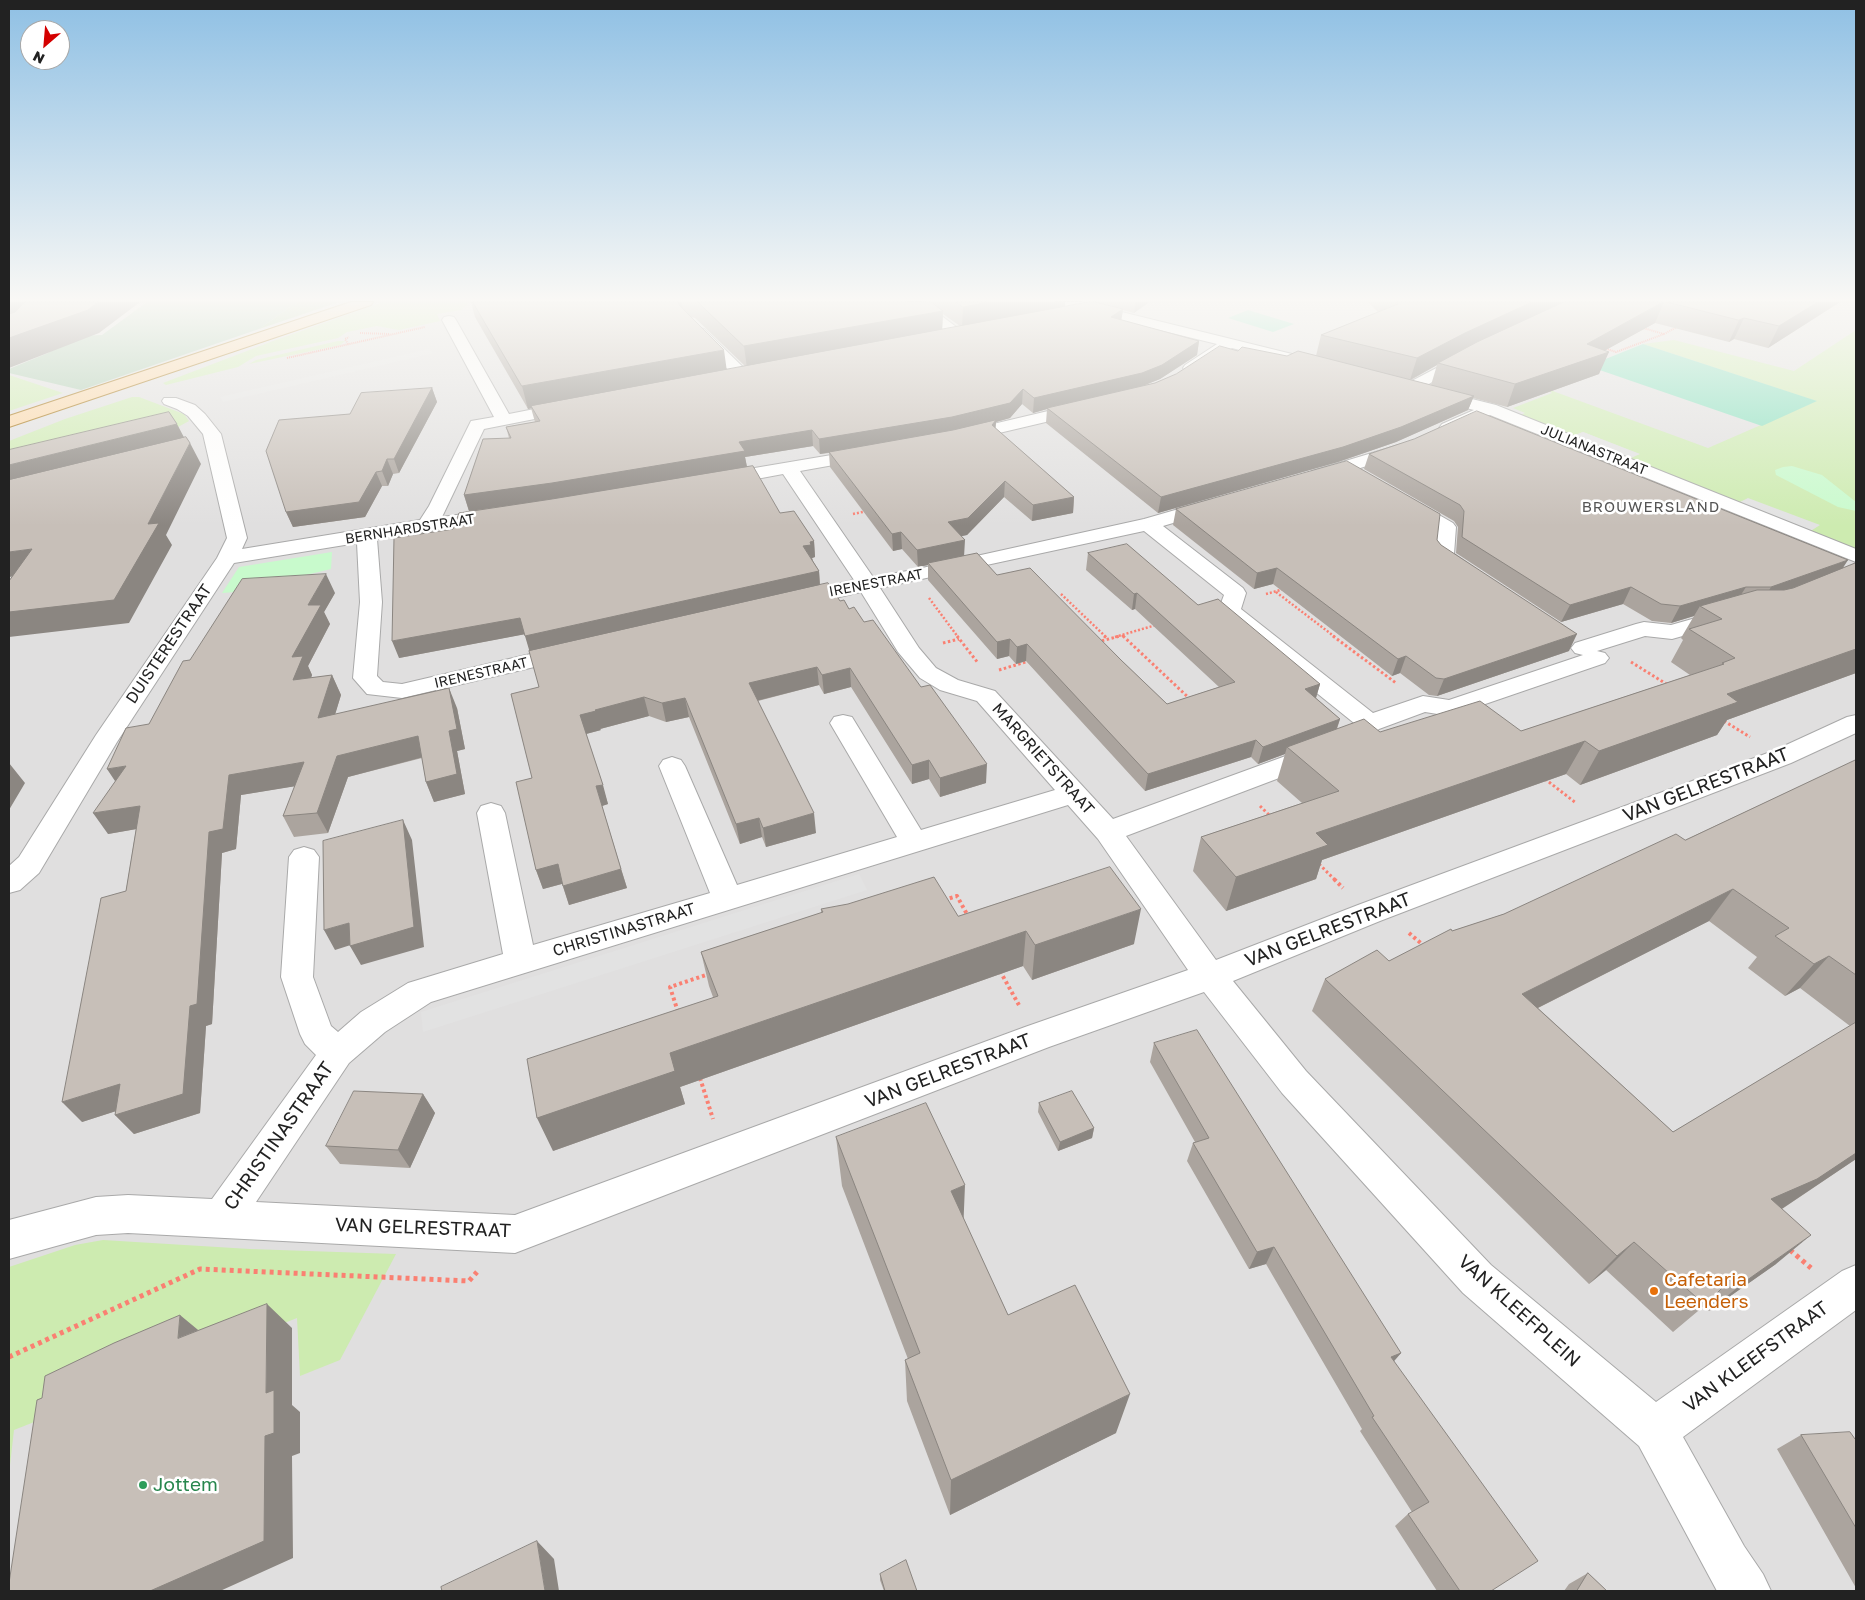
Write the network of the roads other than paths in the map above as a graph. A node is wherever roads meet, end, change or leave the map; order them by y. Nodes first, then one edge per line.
1 (143, 377) edge
2 (164, 377) edge
3 (480, 377) edge
4 (727, 377) edge
5 (1178, 377) edge
6 (1432, 377) edge
7 (723, 379) edge
8 (1174, 379) edge
9 (1393, 383) edge
10 (1412, 387) junction
11 (1438, 394) edge
12 (1455, 399) edge
13 (170, 401) dead end
14 (590, 404) edge
15 (1100, 404) edge
16 (1490, 409) junction
17 (502, 415) junction
18 (9, 422) edge
19 (9, 426) edge
20 (943, 441) edge
21 (215, 446) junction
22 (196, 451) dead end
23 (884, 451) edge
24 (788, 468) junction
25 (1344, 468) junction
26 (1297, 481) edge
27 (700, 483) edge
28 (1232, 500) edge
29 (506, 514) edge
30 (427, 524) junction
31 (1148, 524) junction
32 (367, 536) junction
33 (1856, 556) edge
34 (227, 558) junction
35 (1484, 583) edge
36 (867, 584) junction
37 (780, 604) edge
38 (1746, 613) edge
39 (586, 648) edge
40 (843, 723) dead end
41 (1370, 723) junction
42 (1856, 723) edge
43 (672, 766) dead end
44 (1074, 794) junction
45 (491, 813) dead end
46 (1108, 832) junction
47 (915, 843) junction
48 (304, 857) dead end
49 (9, 882) edge
50 (728, 899) junction
51 (520, 962) junction
52 (1210, 976) junction
53 (337, 1053) junction
54 (221, 1219) junction
55 (9, 1240) edge
56 (1849, 1290) edge
57 (1655, 1430) junction
58 (1746, 1591) edge

1 - 18 main road
2 - 19 main road
3 - 17 street
4 - 7 street
5 - 8 street
6 - 10 street
9 - 10 street
10 - 11 street
12 - 16 street, JULIANASTRAAT
13 - 21 street, DUISTERESTRAAT
14 - 17 street
15 - 20 street
16 - 25 street
16 - 33 street, JULIANASTRAAT
17 - 30 street
21 - 22 street
21 - 34 street, DUISTERESTRAAT
23 - 24 street
24 - 27 street
24 - 36 street, MARGRIETSTRAAT
25 - 26 street
25 - 35 street
28 - 31 street, IRENESTRAAT
29 - 30 street, BERNHARDSTRAAT
30 - 32 street, BERNHARDSTRAAT
31 - 36 street, IRENESTRAAT
31 - 41 street
32 - 34 street, BERNHARDSTRAAT
32 - 39 street, IRENESTRAAT
34 - 49 street, DUISTERESTRAAT
36 - 37 street, IRENESTRAAT
36 - 44 street, MARGRIETSTRAAT
38 - 41 street
40 - 47 street
41 - 46 street
42 - 52 street, VAN GELRESTRAAT
43 - 50 street
44 - 46 street, MARGRIETSTRAAT
44 - 47 street, CHRISTINASTRAAT
45 - 51 street
46 - 52 street, MARGRIETSTRAAT
47 - 50 street, CHRISTINASTRAAT
48 - 53 street, CHRISTINASTRAAT
50 - 51 street, CHRISTINASTRAAT
51 - 53 street, CHRISTINASTRAAT
52 - 54 street, VAN GELRESTRAAT
52 - 57 street, VAN KLEEFPLEIN
53 - 54 street, CHRISTINASTRAAT
54 - 55 street, VAN GELRESTRAAT
56 - 57 street, VAN KLEEFSTRAAT
57 - 58 street, VAN KLEEFPLEIN

